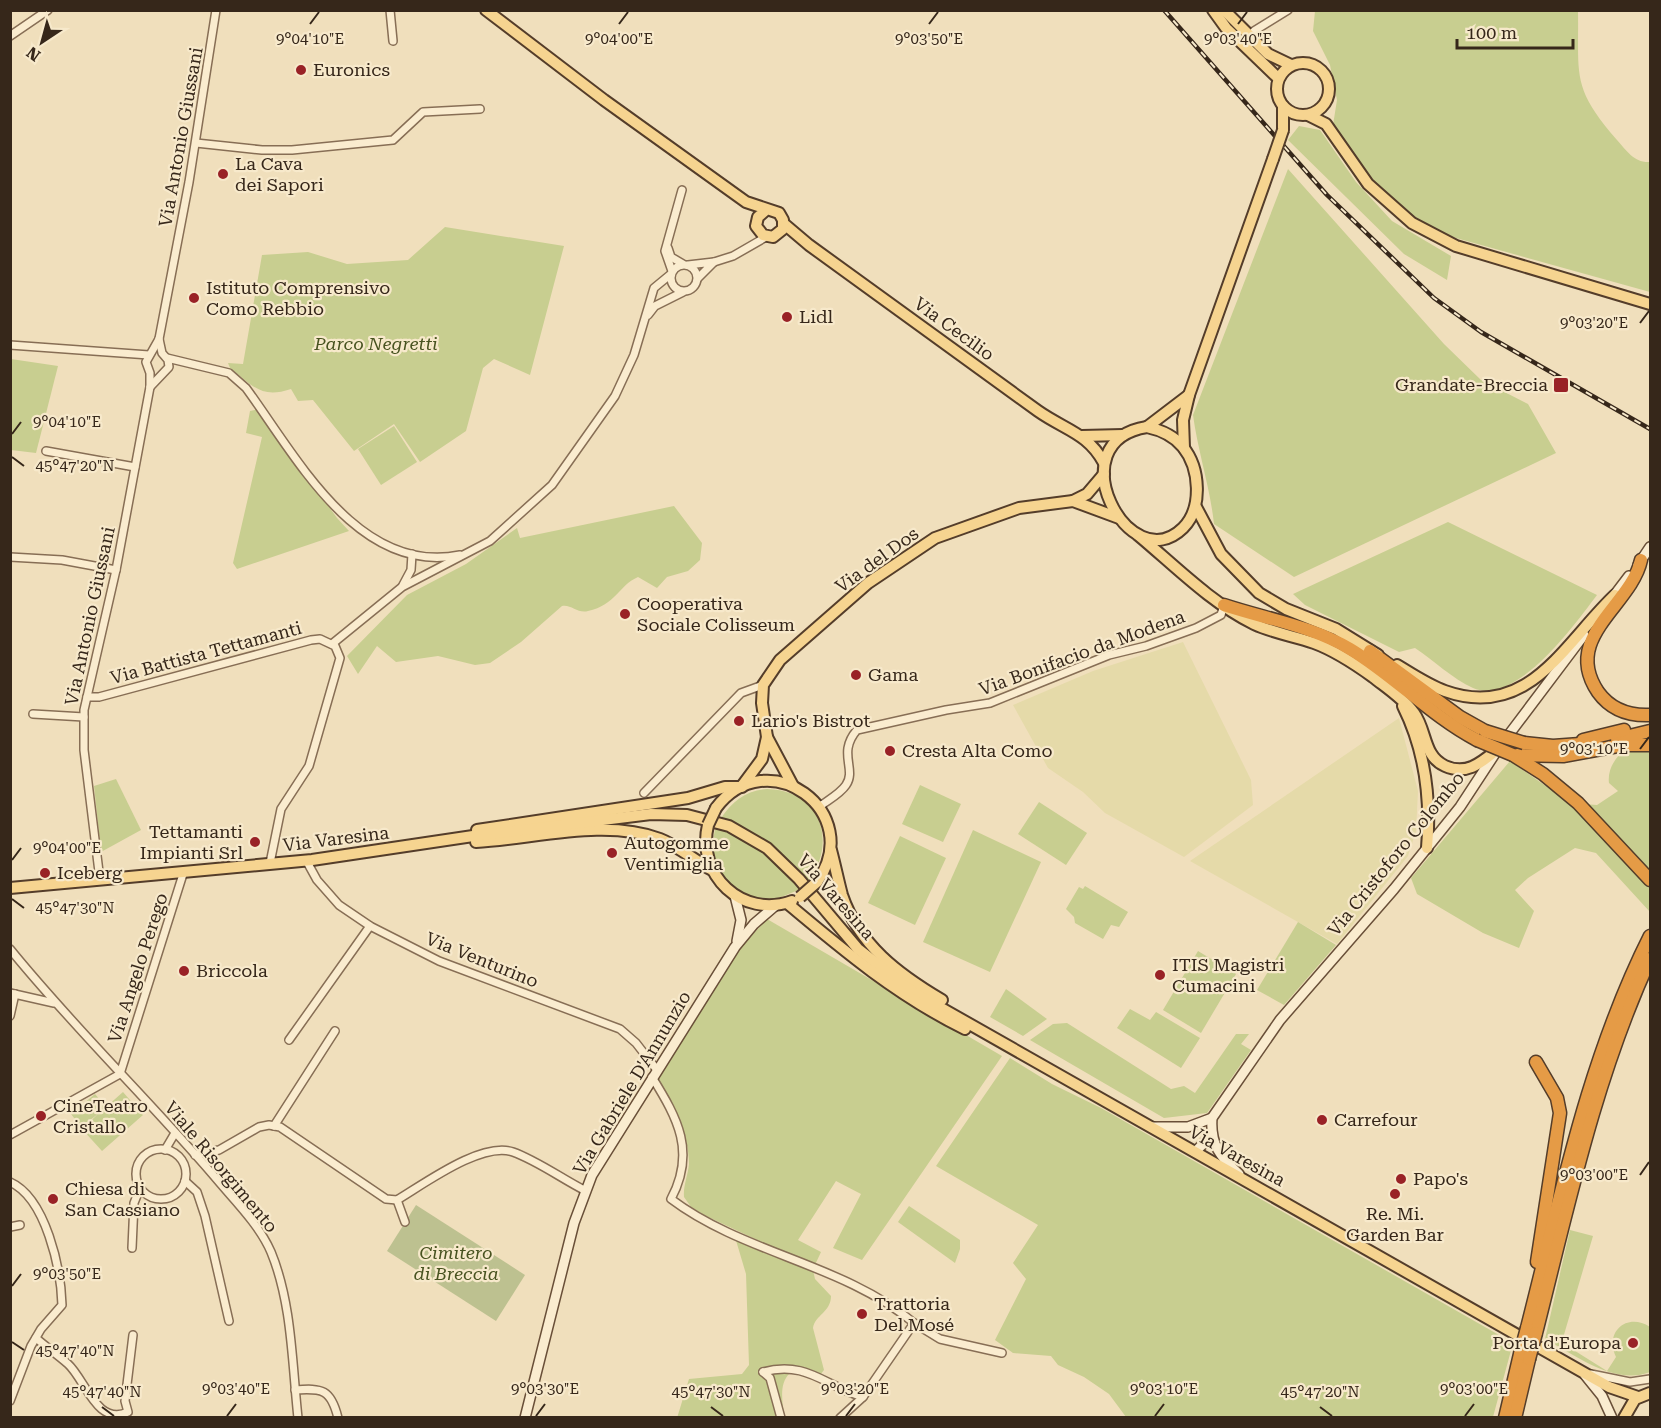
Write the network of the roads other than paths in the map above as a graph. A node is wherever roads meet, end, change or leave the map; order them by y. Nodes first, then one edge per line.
1 (48, 10) edge
2 (216, 10) edge
3 (390, 10) edge
4 (486, 10) edge
5 (1214, 10) edge
6 (1224, 10) edge
7 (1288, 10) edge
8 (1254, 31) dead end
9 (10, 36) edge
10 (393, 41) dead end
11 (1292, 65) junction
12 (1278, 78) junction
13 (1328, 98) junction
14 (1283, 106) junction
15 (480, 109) dead end
16 (1302, 115) junction
17 (1326, 124) junction
18 (1283, 128) junction
19 (196, 143) junction
20 (682, 190) dead end
21 (731, 192) junction
22 (766, 210) junction
23 (756, 223) junction
24 (783, 223) junction
25 (771, 236) junction
26 (668, 240) junction
27 (809, 245) junction
28 (746, 246) junction
29 (714, 262) junction
30 (686, 265) junction
31 (671, 273) junction
32 (697, 281) junction
33 (685, 291) junction
34 (1650, 304) edge
35 (645, 320) junction
36 (159, 339) junction
37 (10, 345) edge
38 (165, 356) junction
39 (149, 357) junction
40 (182, 363) junction
41 (169, 367) junction
42 (150, 373) junction
43 (159, 375) junction
44 (150, 387) junction
45 (1189, 395) junction
46 (1148, 427) junction
47 (1122, 435) junction
48 (1082, 436) junction
49 (1184, 448) junction
50 (46, 452) dead end
51 (135, 467) junction
52 (1104, 469) junction
53 (1073, 501) junction
54 (1196, 507) junction
55 (1119, 518) junction
56 (1138, 535) junction
57 (1647, 551) edge
58 (412, 554) junction
59 (468, 554) junction
60 (10, 557) edge
61 (116, 570) junction
62 (402, 587) junction
63 (1615, 595) junction
64 (1224, 605) junction
65 (332, 644) junction
66 (1370, 651) junction
67 (763, 685) junction
68 (87, 697) junction
69 (1399, 698) junction
70 (33, 714) dead end
71 (1650, 715) edge
72 (84, 717) junction
73 (1650, 723) edge
74 (1650, 731) edge
75 (1481, 735) junction
76 (767, 737) junction
77 (1650, 745) edge
78 (1562, 746) junction
79 (1498, 749) junction
80 (1513, 755) junction
81 (793, 786) junction
82 (742, 787) junction
83 (644, 793) dead end
84 (819, 807) junction
85 (422, 845) junction
86 (1426, 848) junction
87 (831, 850) junction
88 (306, 861) junction
89 (270, 863) junction
90 (712, 870) junction
91 (184, 871) junction
92 (100, 880) junction
93 (1650, 880) edge
94 (10, 888) edge
95 (735, 896) junction
96 (781, 904) junction
97 (1650, 924) edge
98 (370, 926) junction
99 (1650, 936) edge
100 (735, 947) junction
101 (10, 949) edge
102 (1650, 959) edge
103 (1650, 964) edge
104 (1634, 982) junction
105 (13, 994) edge
106 (54, 1003) junction
107 (10, 1016) edge
108 (335, 1031) dead end
109 (289, 1040) dead end
110 (1008, 1047) junction
111 (1536, 1062) dead end
112 (120, 1074) junction
113 (654, 1074) junction
114 (1212, 1118) junction
115 (274, 1126) junction
116 (1149, 1126) junction
117 (175, 1133) junction
118 (10, 1135) edge
119 (1211, 1136) junction
120 (165, 1150) junction
121 (1195, 1152) junction
122 (195, 1155) junction
123 (1241, 1176) junction
124 (185, 1181) junction
125 (10, 1182) edge
126 (140, 1188) junction
127 (586, 1191) junction
128 (397, 1200) junction
129 (405, 1222) dead end
130 (20, 1225) dead end
131 (10, 1227) edge
132 (132, 1248) dead end
133 (229, 1321) dead end
134 (914, 1323) junction
135 (1531, 1331) junction
136 (133, 1335) dead end
137 (36, 1338) junction
138 (1002, 1353) dead end
139 (1525, 1356) junction
140 (1582, 1371) junction
141 (1650, 1379) edge
142 (1609, 1387) junction
143 (295, 1390) junction
144 (1650, 1393) edge
145 (863, 1396) junction
146 (1638, 1397) junction
147 (10, 1401) edge
148 (1624, 1416) edge
149 (298, 1418) edge
150 (338, 1418) edge
151 (525, 1418) edge
152 (782, 1418) edge
153 (840, 1418) edge
154 (1505, 1418) edge
155 (1515, 1418) edge
156 (1612, 1418) edge

1 - 9 street
2 - 19 street, Via Antonio Giussani
3 - 10 street
4 - 21 main road
5 - 12 main road
6 - 11 main road
7 - 8 street
11 - 12 main road
11 - 13 main road
12 - 14 main road
13 - 16 main road
13 - 17 main road
14 - 16 main road
14 - 18 main road
15 - 19 street
16 - 17 main road
16 - 18 main road
17 - 34 main road
18 - 45 main road, bridge
19 - 36 street, Via Antonio Giussani
20 - 26 street
21 - 22 main road
21 - 23 main road
22 - 23 main road
22 - 24 main road
23 - 25 main road
23 - 28 street
24 - 25 main road
24 - 27 main road, Via Cecilio
25 - 27 main road, Via Cecilio
25 - 28 street
26 - 30 street
26 - 31 street
27 - 48 main road, Via Cecilio
28 - 29 street
29 - 30 street
29 - 32 street
30 - 31 street
30 - 32 street
31 - 33 street
31 - 35 street
32 - 33 street
33 - 35 street
35 - 59 street
36 - 38 street, Via Antonio Giussani
36 - 39 street, Via Antonio Giussani
37 - 39 street
38 - 39 street
38 - 40 street
38 - 41 street, Via Antonio Giussani
39 - 42 street, Via Antonio Giussani
40 - 41 street
40 - 58 street
41 - 43 street, Via Antonio Giussani
42 - 43 street
42 - 44 street, Via Antonio Giussani
43 - 44 street, Via Antonio Giussani
44 - 51 street, Via Antonio Giussani
45 - 46 main road
45 - 49 main road
46 - 47 main road
46 - 49 main road
47 - 48 main road
47 - 52 main road
48 - 52 main road, Via Cecilio
49 - 54 main road
50 - 51 street
51 - 61 street, Via Antonio Giussani
52 - 53 main road
52 - 55 main road, Via Cecilio
53 - 55 main road, Via del Dos
53 - 67 main road, Via del Dos
54 - 56 main road
54 - 66 main road
55 - 56 main road, Via Cecilio
56 - 64 main road, Via Cecilio
57 - 63 street, Via Cristoforo Colombo
57 - 71 highway
58 - 59 street
58 - 62 street
59 - 62 street
60 - 61 street
61 - 68 street, Via Antonio Giussani
62 - 65 street
63 - 66 main road
63 - 79 street, Via Cristoforo Colombo
64 - 69 main road, Via Cecilio
64 - 75 highway
64 - 84 street, Via Bonifacio da Modena
65 - 68 street, Via Battista Tettamanti
65 - 89 street
66 - 75 highway
67 - 76 main road
67 - 83 street
68 - 72 street, Via Antonio Giussani
69 - 79 main road, Via Cecilio
69 - 86 main road
70 - 72 street
72 - 92 street, Via Antonio Giussani
73 - 78 highway
74 - 78 highway
75 - 78 highway, bridge
75 - 80 highway, bridge
76 - 81 main road
76 - 82 main road
77 - 80 highway
79 - 86 street, Via Cristoforo Colombo
80 - 93 highway
81 - 82 main road
81 - 84 main road
82 - 85 main road
82 - 90 main road, bridge
84 - 87 main road
85 - 88 main road, Via Varesina
85 - 90 main road
85 - 110 main road, Via Varesina
86 - 114 street, Via Cristoforo Colombo
87 - 96 main road, bridge
87 - 110 main road
88 - 89 main road, Via Varesina
88 - 98 street, Via Venturino
89 - 91 main road, Via Varesina
90 - 95 main road
91 - 92 main road, Via Varesina
91 - 112 street, Via Angelo Perego
92 - 94 main road, Via Varesina
95 - 96 main road
95 - 100 street, Via Gabriele D'Annunzio
96 - 100 street, Via Gabriele D'Annunzio
96 - 110 main road
97 - 104 highway
98 - 109 street
98 - 113 street, Via Venturino
99 - 104 highway
100 - 113 street, Via Gabriele D'Annunzio
101 - 106 street, Viale Risorgimento
102 - 104 highway
103 - 104 highway
104 - 135 highway
105 - 106 street
105 - 107 street
106 - 112 street, Viale Risorgimento
108 - 115 street
110 - 116 main road, Via Varesina
111 - 135 highway
112 - 117 street, Viale Risorgimento
112 - 118 street
113 - 127 street, Via Gabriele D'Annunzio
113 - 134 street, Via Venturino
114 - 116 street
114 - 119 street
115 - 122 street
115 - 128 street
116 - 121 main road, Via Varesina
117 - 120 street
117 - 122 street, Viale Risorgimento
119 - 121 street
119 - 123 street
120 - 124 street
120 - 126 street
121 - 123 main road, Via Varesina
122 - 143 street, Viale Risorgimento
123 - 140 main road, Via Varesina
124 - 126 street
124 - 133 street
125 - 137 street
126 - 132 street
127 - 128 street
127 - 151 street, Via Gabriele D'Annunzio
128 - 129 street
130 - 131 street
134 - 138 street
134 - 145 street
135 - 139 highway, bridge
136 - 137 street
137 - 147 street
139 - 154 highway
139 - 155 highway
140 - 141 street
140 - 142 main road, Via Varesina
140 - 156 street
142 - 146 main road, Via Varesina
142 - 148 main road, Via Varesina
143 - 149 street, Viale Risorgimento
143 - 150 street
144 - 146 main road
145 - 152 street
145 - 153 street
146 - 148 main road

